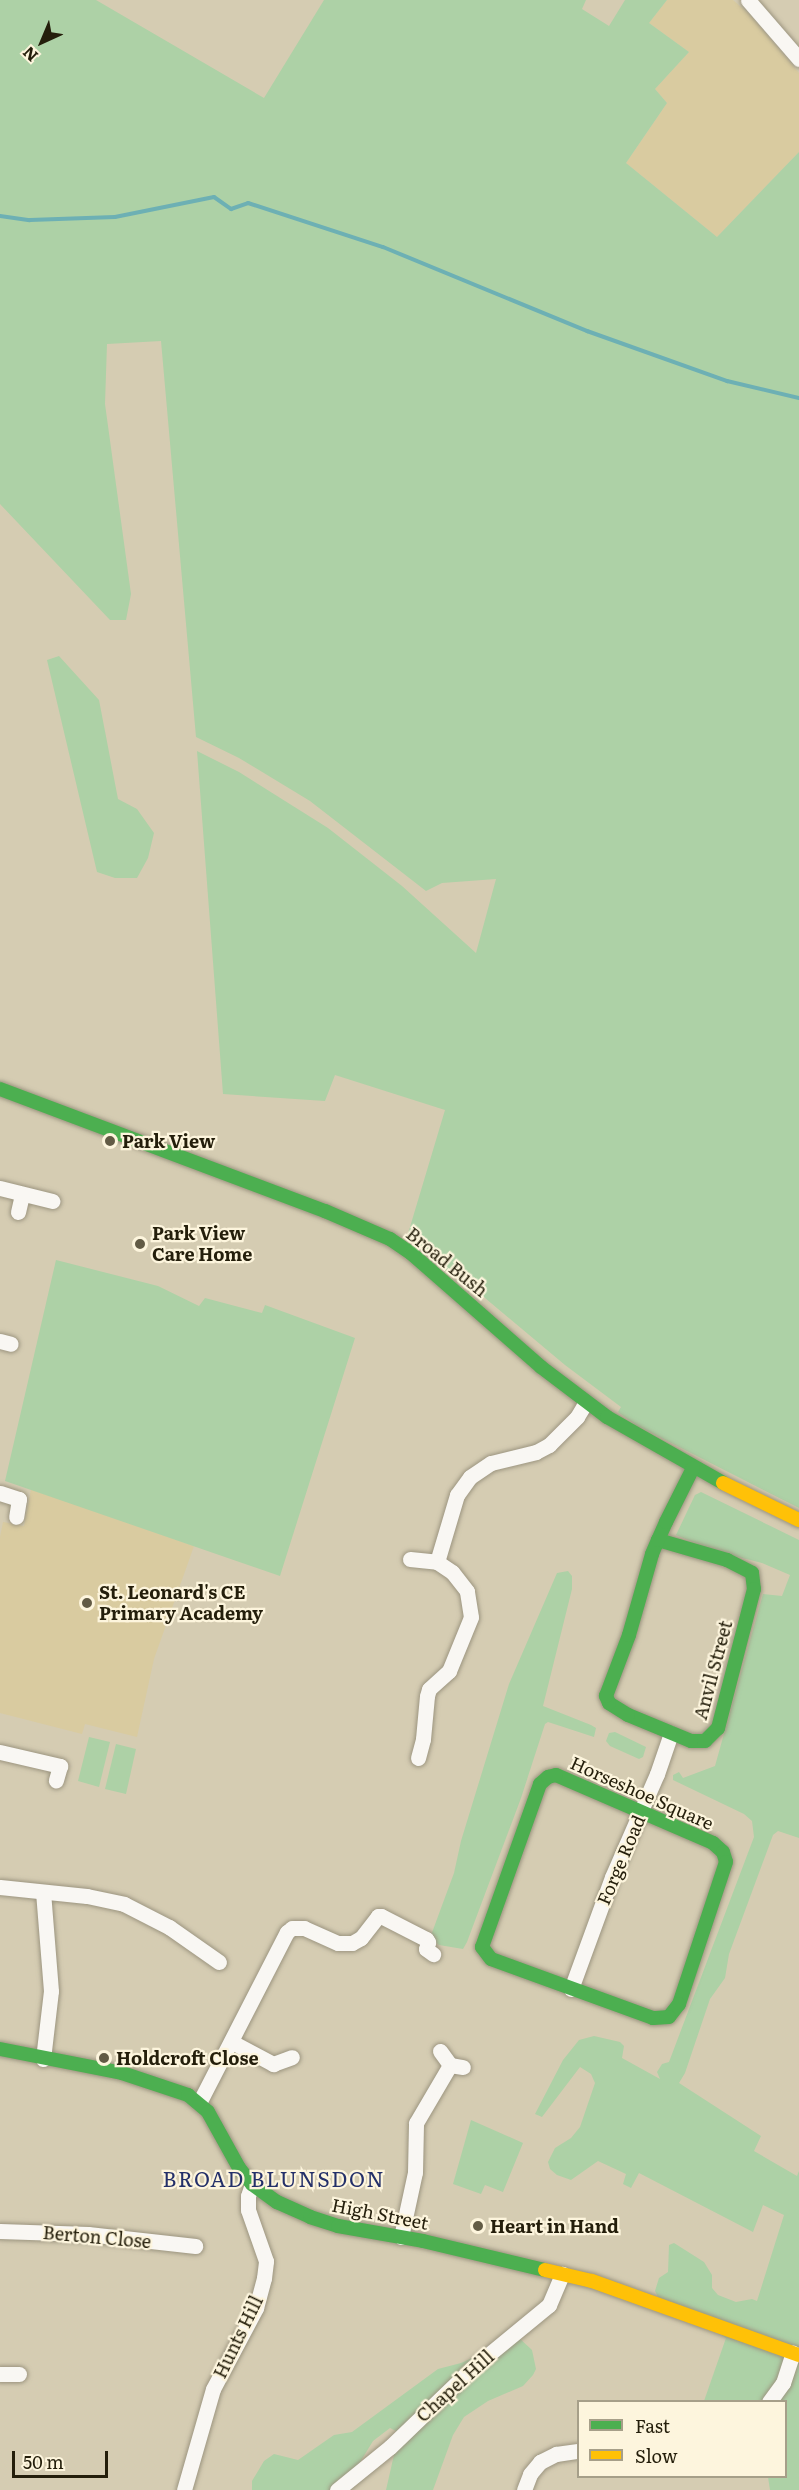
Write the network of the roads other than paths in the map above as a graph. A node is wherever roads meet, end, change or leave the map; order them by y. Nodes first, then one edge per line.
1 (748, 0) edge
2 (799, 59) edge
3 (0, 1089) edge
4 (0, 1188) edge
5 (22, 1194) junction
6 (52, 1201) dead end
7 (18, 1212) dead end
8 (586, 1402) junction
9 (693, 1467) junction
10 (0, 1493) edge
11 (16, 1517) dead end
12 (799, 1520) edge
13 (658, 1540) junction
14 (410, 1559) dead end
15 (437, 1562) junction
16 (671, 1733) junction
17 (0, 1752) edge
18 (418, 1758) dead end
19 (56, 1780) dead end
20 (641, 1812) junction
21 (0, 1887) edge
22 (43, 1892) junction
23 (433, 1953) dead end
24 (219, 1962) dead end
25 (571, 1989) junction
26 (232, 2042) junction
27 (0, 2049) edge
28 (440, 2052) dead end
29 (292, 2057) dead end
30 (43, 2059) junction
31 (199, 2103) junction
32 (252, 2184) junction
33 (0, 2231) edge
34 (401, 2237) junction
35 (195, 2246) dead end
36 (562, 2274) junction
37 (796, 2354) edge
38 (0, 2374) edge
39 (19, 2374) dead end
40 (770, 2400) edge
41 (577, 2451) edge
42 (184, 2490) edge
43 (337, 2490) edge
44 (524, 2490) edge

1 - 2 street
3 - 8 street, Broad Bush
4 - 5 street
5 - 6 street
5 - 7 street
8 - 9 street, Broad Bush
8 - 15 street
9 - 12 street, Broad Bush
9 - 13 street, Anvil Street
10 - 11 street
13 - 16 street, Anvil Street
13 - 16 street, Anvil Street
14 - 15 street
15 - 18 street
16 - 20 street, Forge Road
17 - 19 street
20 - 25 street, Forge Road
20 - 25 street, Horseshoe Square
20 - 25 street, Horseshoe Square
21 - 22 street
22 - 24 street
22 - 30 street
23 - 26 street
26 - 29 street
26 - 31 street
27 - 30 street, High Street
28 - 34 street
30 - 31 street, High Street
31 - 32 street, High Street
32 - 34 street, High Street
32 - 42 street, Hunts Hill
33 - 35 street, Berton Close
34 - 36 street, High Street
36 - 37 street, High Street
36 - 43 street, Chapel Hill
37 - 40 street
38 - 39 street
41 - 44 street

